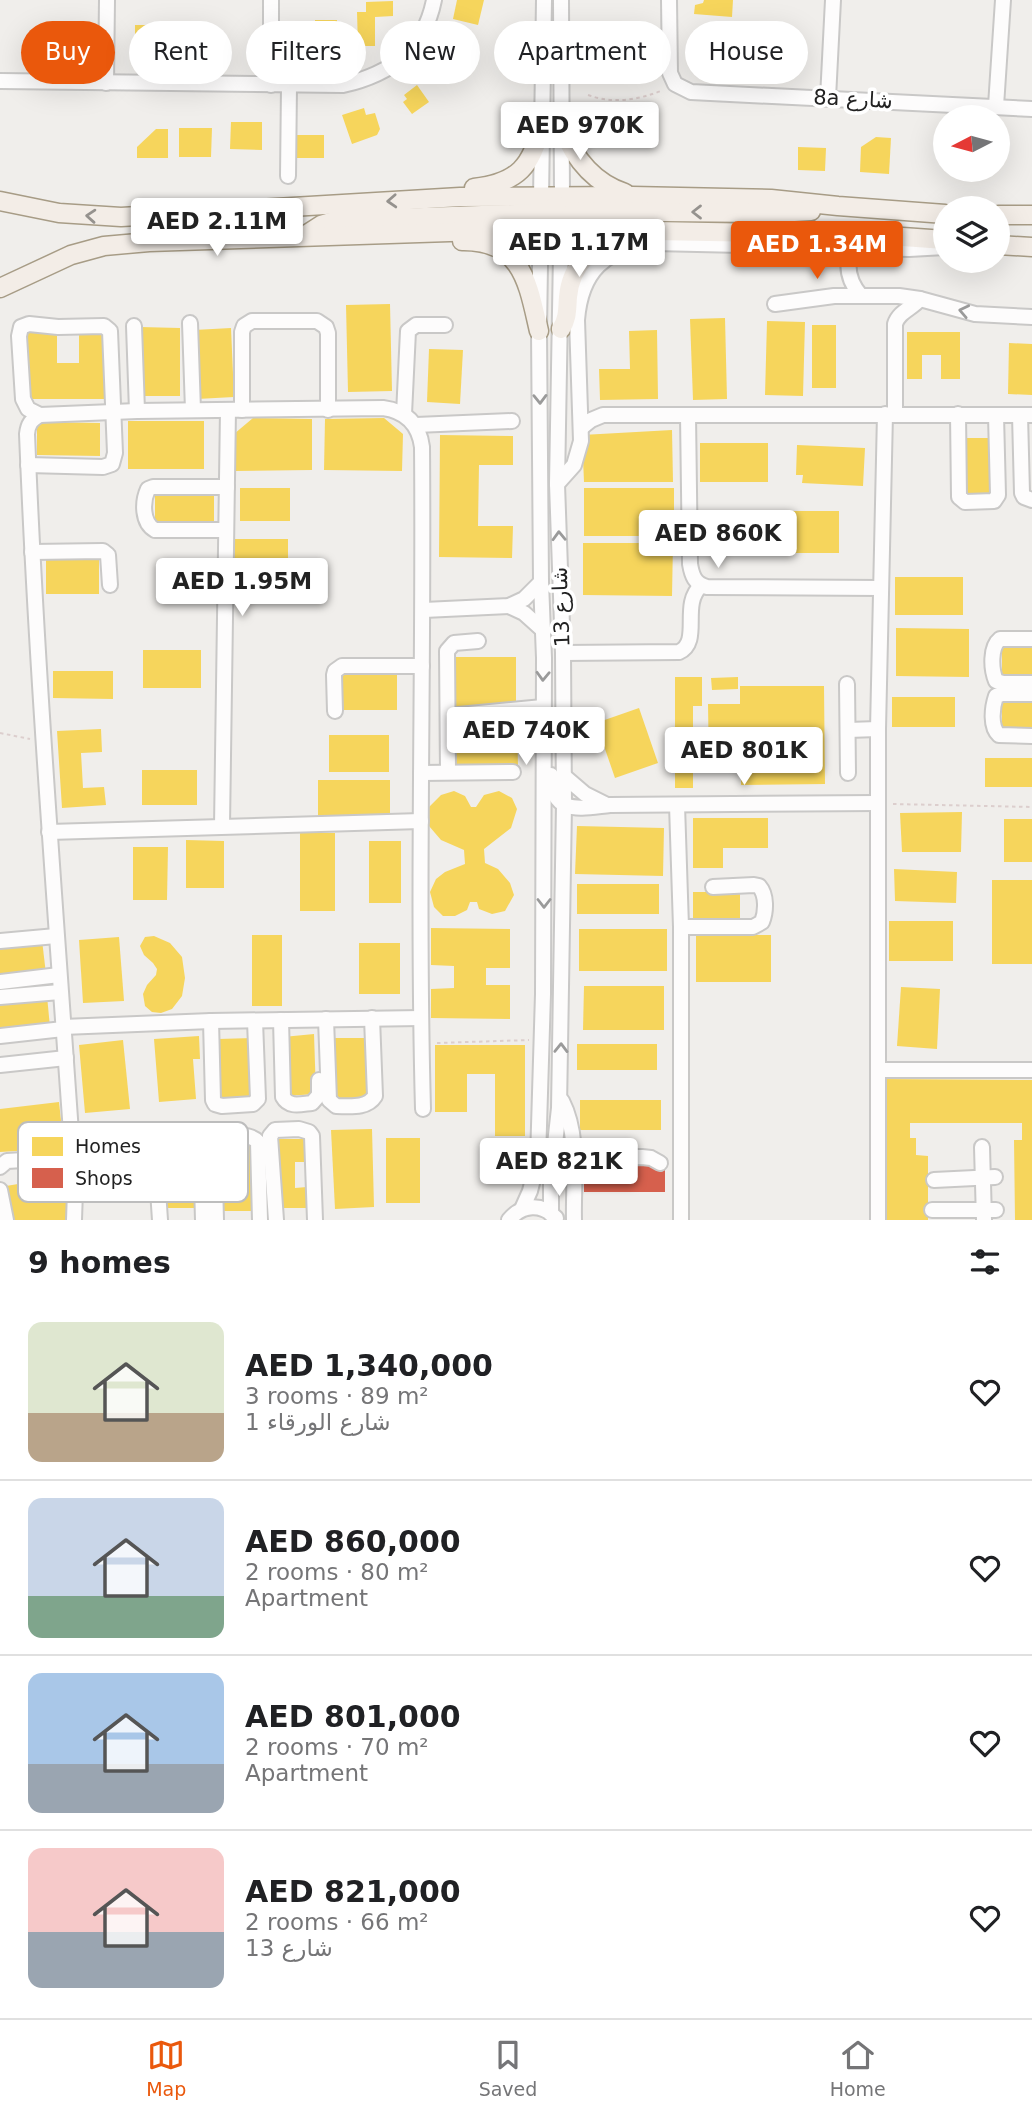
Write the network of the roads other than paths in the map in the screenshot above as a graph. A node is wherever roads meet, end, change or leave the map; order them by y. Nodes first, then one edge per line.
1 (107, 0) edge
2 (271, 0) edge
3 (435, 0) edge
4 (544, 0) edge
5 (561, 0) edge
6 (669, 0) edge
7 (834, 0) edge
8 (1003, 0) edge
9 (107, 21) edge
10 (0, 81) edge
11 (21, 81) edge
12 (115, 83) edge
13 (271, 85) junction
14 (289, 86) junction
15 (828, 98) junction
16 (975, 105) edge
17 (996, 105) edge
18 (1010, 107) edge
19 (1032, 109) edge
20 (542, 124) junction
21 (562, 128) junction
22 (288, 176) dead end
23 (632, 195) junction
24 (460, 197) junction
25 (0, 201) edge
26 (838, 206) junction
27 (562, 212) junction
28 (541, 213) junction
29 (933, 213) edge
30 (1010, 215) edge
31 (1032, 215) edge
32 (633, 230) junction
33 (434, 231) junction
34 (306, 236) junction
35 (933, 239) edge
36 (1010, 246) edge
37 (852, 247) junction
38 (1032, 247) edge
39 (933, 248) edge
40 (0, 288) edge
41 (862, 296) junction
42 (920, 299) junction
43 (775, 304) dead end
44 (1032, 317) edge
45 (190, 323) dead end
46 (445, 325) dead end
47 (134, 326) dead end
48 (561, 329) junction
49 (539, 331) junction
50 (580, 391) junction
51 (235, 410) junction
52 (328, 410) junction
53 (137, 411) junction
54 (193, 411) junction
55 (114, 412) junction
56 (404, 414) junction
57 (958, 414) junction
58 (40, 415) junction
59 (603, 415) junction
60 (688, 415) junction
61 (890, 415) junction
62 (996, 415) junction
63 (1026, 415) edge
64 (512, 421) dead end
65 (416, 425) junction
66 (581, 428) junction
67 (28, 465) junction
68 (557, 484) junction
69 (227, 487) junction
70 (1032, 500) edge
71 (226, 530) junction
72 (32, 552) junction
73 (541, 582) junction
74 (110, 584) dead end
75 (701, 586) junction
76 (881, 588) junction
77 (509, 606) junction
78 (424, 610) junction
79 (544, 631) junction
80 (1032, 639) edge
81 (478, 641) dead end
82 (563, 653) junction
83 (422, 666) junction
84 (1032, 683) edge
85 (847, 684) dead end
86 (1032, 694) edge
87 (542, 707) junction
88 (335, 711) dead end
89 (448, 716) junction
90 (878, 729) junction
91 (848, 730) junction
92 (1032, 736) edge
93 (448, 772) junction
94 (513, 772) dead end
95 (421, 773) junction
96 (848, 773) dead end
97 (564, 776) junction
98 (878, 803) junction
99 (564, 805) junction
100 (610, 805) junction
101 (677, 805) junction
102 (421, 821) junction
103 (222, 826) junction
104 (564, 830) junction
105 (49, 832) junction
106 (713, 887) dead end
107 (681, 927) junction
108 (56, 936) junction
109 (0, 941) edge
110 (59, 975) junction
111 (0, 982) edge
112 (60, 992) junction
113 (0, 997) edge
114 (372, 1018) junction
115 (421, 1018) junction
116 (322, 1019) junction
117 (281, 1020) junction
118 (211, 1021) junction
119 (255, 1021) junction
120 (63, 1028) junction
121 (0, 1036) edge
122 (66, 1058) junction
123 (0, 1065) edge
124 (879, 1070) junction
125 (1032, 1070) edge
126 (559, 1097) junction
127 (424, 1109) dead end
128 (71, 1122) edge
129 (248, 1136) edge
130 (982, 1147) dead end
131 (573, 1158) junction
132 (18, 1160) edge
133 (660, 1163) dead end
134 (0, 1167) edge
135 (989, 1177) junction
136 (934, 1180) dead end
137 (0, 1190) edge
138 (75, 1202) edge
139 (78, 1202) edge
140 (159, 1202) edge
141 (203, 1202) edge
142 (216, 1202) edge
143 (522, 1209) junction
144 (932, 1210) dead end
145 (988, 1213) edge
146 (554, 1217) edge
147 (6, 1220) edge
148 (74, 1220) edge
149 (83, 1220) edge
150 (160, 1220) edge
151 (203, 1220) edge
152 (216, 1220) edge
153 (260, 1220) edge
154 (276, 1220) edge
155 (315, 1220) edge
156 (509, 1220) edge
157 (574, 1220) edge
158 (681, 1220) edge
159 (878, 1220) edge

1 - 9 street
2 - 13 street
3 - 14 street
4 - 20 street, شارع 13
5 - 21 street, شارع 13
6 - 15 street, 8a شارع
7 - 15 street
8 - 17 street
10 - 11 street
12 - 13 street
13 - 14 street
14 - 22 street
15 - 16 street, 8a شارع
18 - 19 street, 8a شارع
20 - 24 main road
20 - 28 street, شارع 13
21 - 23 main road
21 - 27 street, شارع 13
23 - 26 main road
23 - 27 main road
24 -> 25 main road
24 - 28 main road
26 -> 27 main road
26 - 29 main road
27 - 28 main road
27 - 28 main road
27 - 32 main road
27 - 48 street, شارع 13
28 - 33 main road
28 - 34 main road
28 - 49 street, شارع 13
30 - 31 main road
32 - 35 main road
32 - 48 main road
33 - 34 main road
33 - 49 main road
34 - 40 main road
36 - 38 main road
37 - 39 street
37 - 41 street
37 - 50 street
41 - 42 street
41 - 43 street
44 -> 42 street
42 - 61 street
45 - 54 street
46 - 56 street
47 - 53 street
48 - 68 street, شارع 13
49 -> 73 street, شارع 13
50 - 59 street
50 - 66 street
51 - 52 street
51 - 52 street
51 - 54 street
51 - 69 street
52 - 56 street
53 - 54 street
53 - 55 street
55 - 58 street
55 - 58 street
55 - 67 street
56 - 65 street
57 - 61 street
57 - 62 street
57 - 62 street
58 - 67 street
59 - 60 street
59 - 66 street
60 - 61 street
60 - 75 street
61 - 76 street
62 - 63 street
63 - 70 street
64 - 65 street
65 - 78 street
66 - 68 street
67 - 72 street
82 -> 68 street, شارع 13
69 - 71 street
69 - 71 street
71 - 103 street
72 - 74 street
72 - 105 street
73 - 77 street
73 - 79 street, شارع 13
75 - 76 street
75 - 82 street
76 - 90 street
77 - 78 street
77 - 79 street
78 - 83 street
79 -> 87 street, شارع 13
80 - 84 street
81 - 89 street
82 - 97 street, شارع 13
83 - 88 street
83 - 95 street
85 - 91 street
86 - 92 street
87 - 89 street
87 - 99 street
87 -> 143 street, شارع 13
89 - 93 street
90 - 91 street
90 - 98 street
91 - 96 street
93 - 94 street
93 - 95 street
95 - 102 street
97 - 99 street, شارع 13
97 - 100 street
98 - 101 street
98 - 124 street
99 - 100 street
99 - 104 street, شارع 13
100 - 101 street
100 - 104 street
101 - 107 street
102 - 103 street
102 - 115 street
103 - 105 street
126 -> 104 street, شارع 13
105 - 108 street
106 - 107 street
107 - 158 street
108 - 109 street
108 - 110 street
110 - 111 street
110 - 112 street
112 - 113 street
112 - 120 street
114 - 115 street
114 - 116 street
114 - 116 street
115 - 127 street
116 - 117 street
116 - 117 street
117 - 119 street
118 - 119 street
118 - 119 street
118 - 120 street
120 - 121 street
120 - 122 street
122 - 123 street
122 - 128 street
124 - 125 street
124 - 159 street
126 - 131 street
126 - 146 street, شارع 13
129 - 153 street
130 - 135 street
131 - 133 street
131 - 157 street
132 - 134 street
135 - 136 street
135 - 145 street
137 - 147 street
138 - 148 street
139 - 149 street
140 - 150 street
141 - 151 street
142 - 152 street
143 - 146 street
143 - 156 street
144 - 145 street
154 - 155 street

